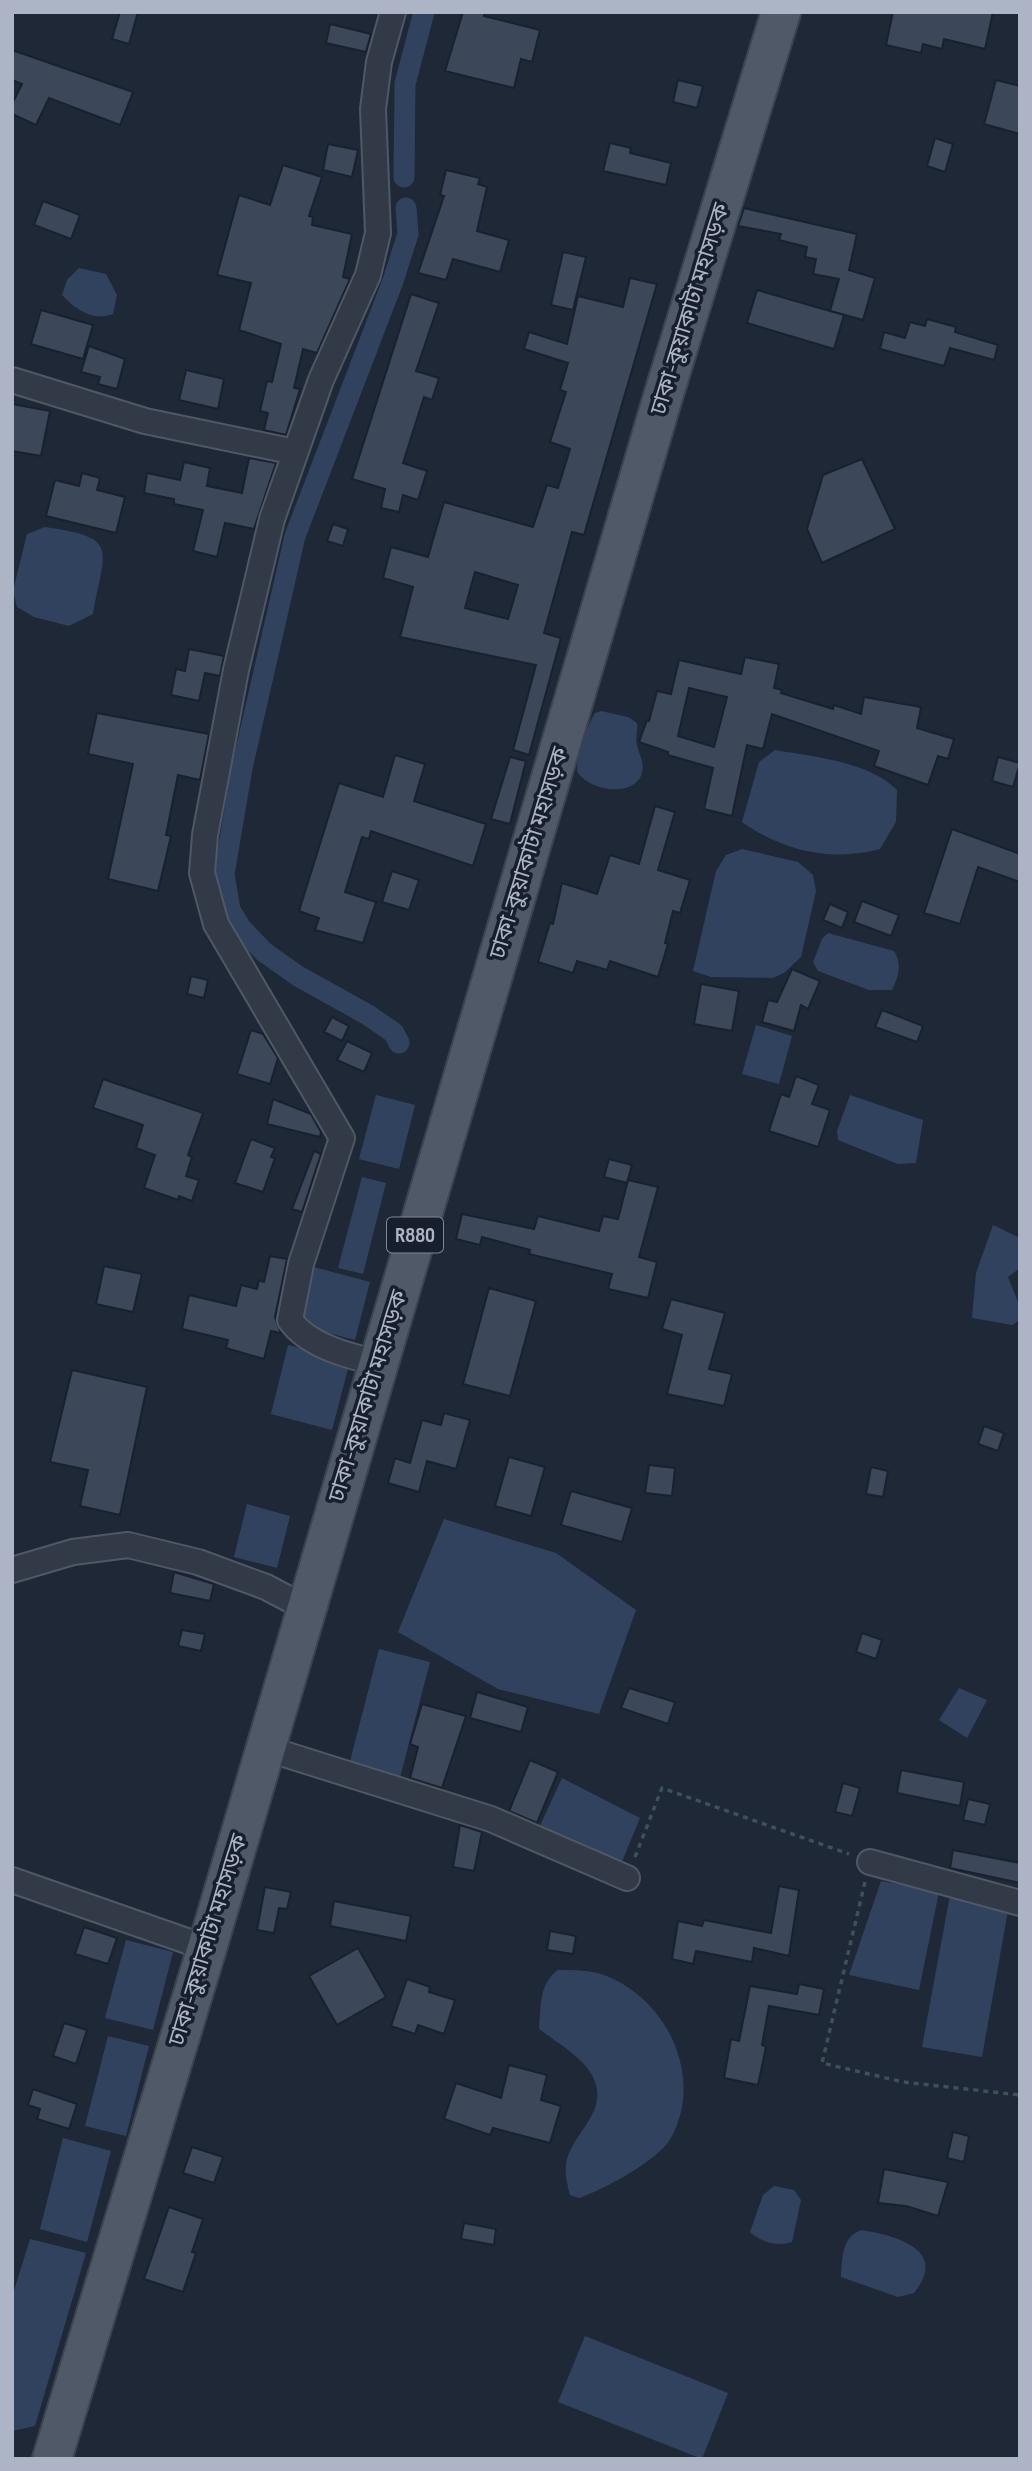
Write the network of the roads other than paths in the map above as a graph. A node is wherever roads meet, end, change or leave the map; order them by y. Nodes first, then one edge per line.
1 (393, 12) edge
2 (781, 12) edge
3 (12, 380) edge
4 (295, 452) junction
5 (378, 1363) junction
6 (12, 1570) edge
7 (304, 1607) junction
8 (265, 1748) junction
9 (870, 1862) road end
10 (627, 1878) road end
11 (12, 1880) edge
12 (1020, 1903) edge
13 (206, 1948) junction
14 (52, 2459) edge

1 - 4 street
2 - 5 main road, ঢাকা-কুয়াকাটা মহাসড়ক / R880
3 - 4 street
4 - 5 street
5 - 7 main road, ঢাকা-কুয়াকাটা মহাসড়ক / R880
6 - 7 street
7 - 8 main road, ঢাকা-কুয়াকাটা মহাসড়ক / R880
8 - 10 street
8 - 13 main road, ঢাকা-কুয়াকাটা মহাসড়ক / R880
9 - 12 street
11 - 13 street
13 - 14 main road, ঢাকা-কুয়াকাটা মহাসড়ক / R880

